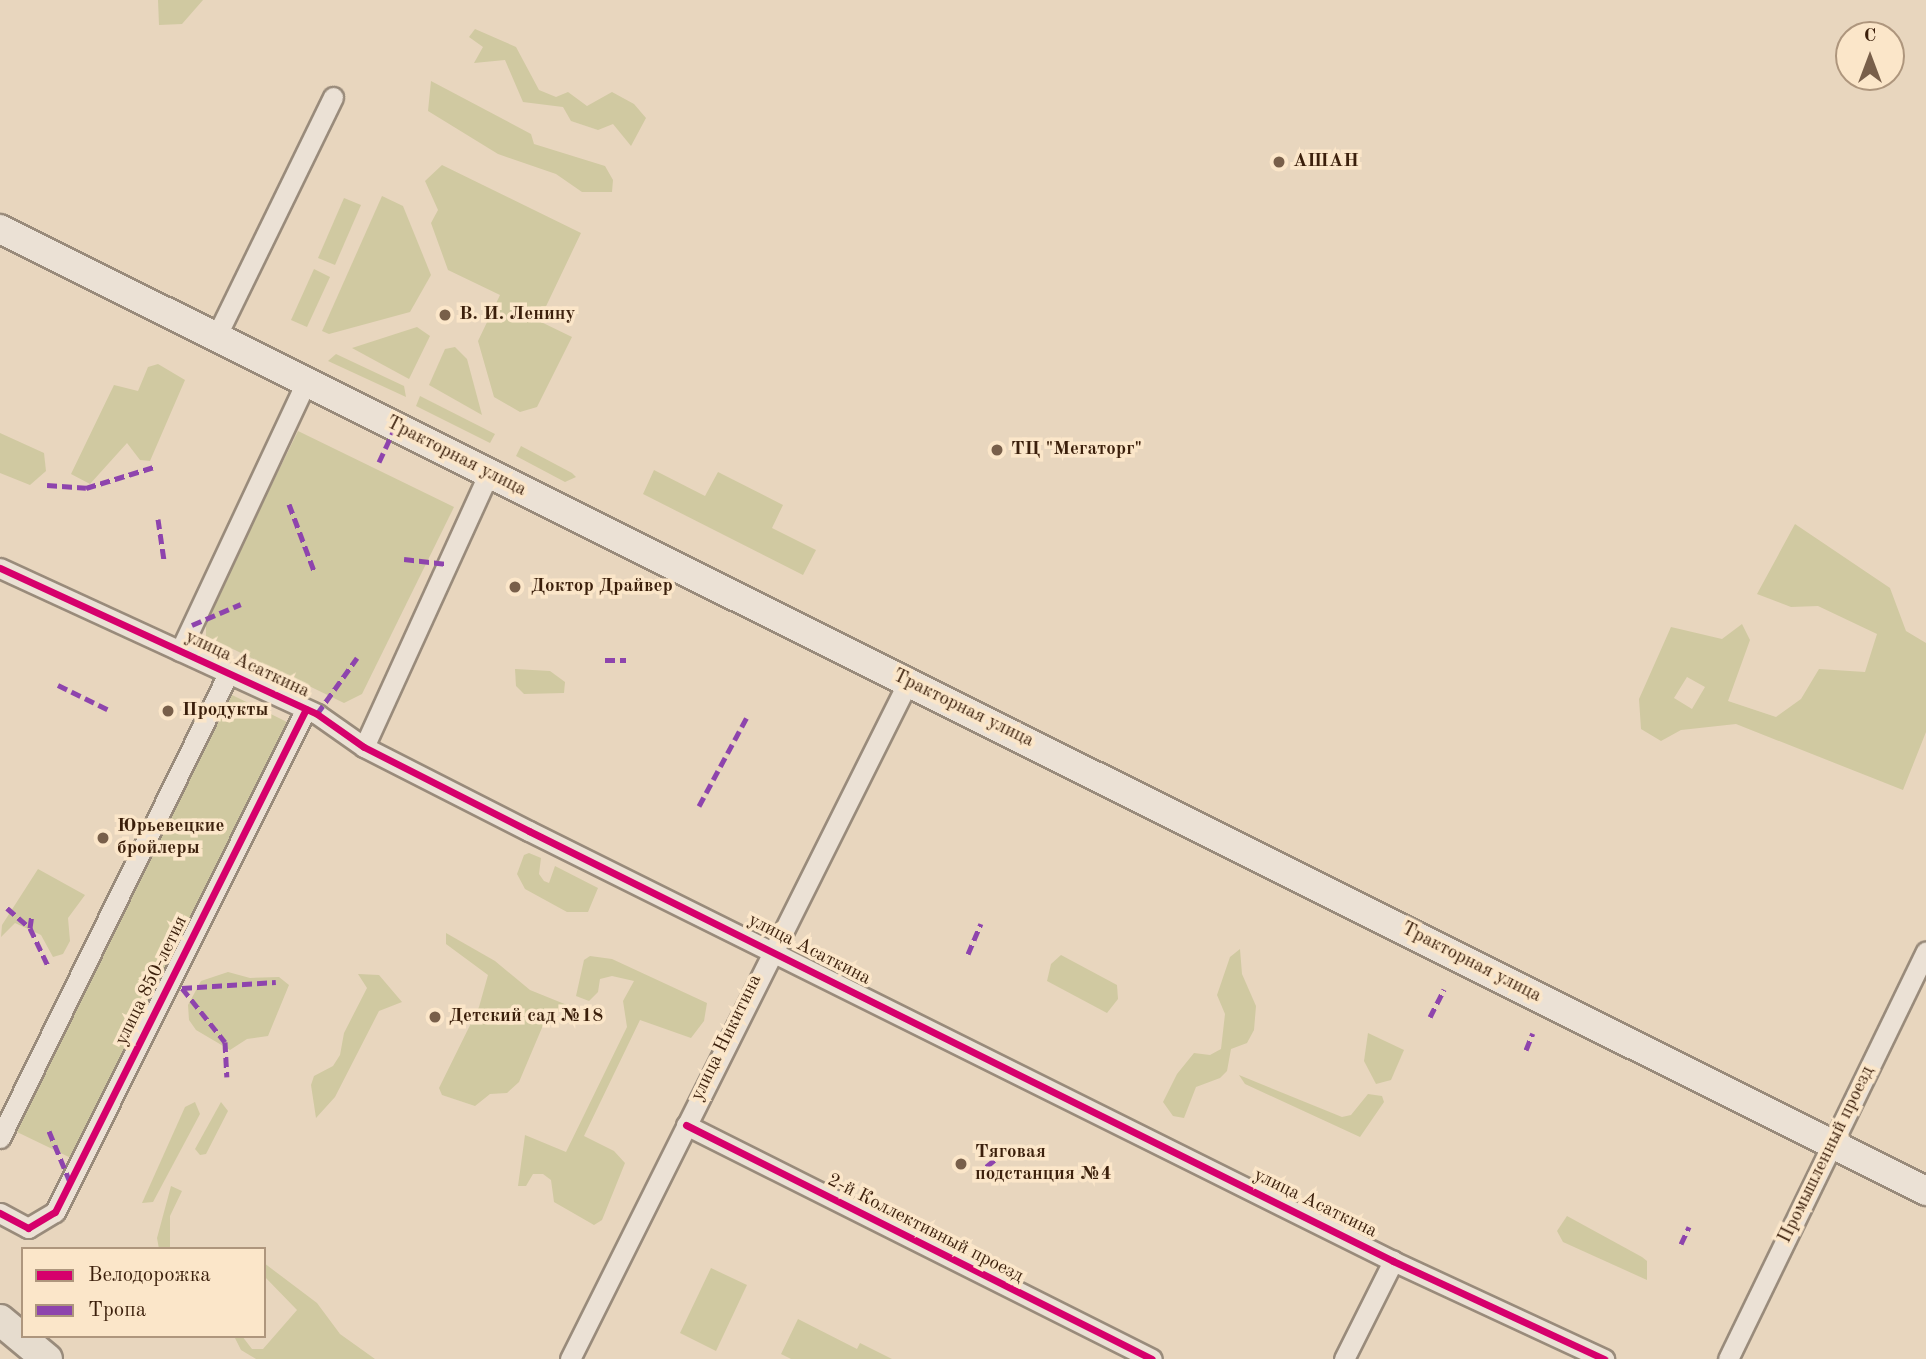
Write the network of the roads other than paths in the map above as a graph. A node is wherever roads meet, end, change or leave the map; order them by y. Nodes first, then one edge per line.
1 (333, 97) dead end
2 (0, 229) edge
3 (216, 337) junction
4 (306, 382) junction
5 (489, 473) junction
6 (0, 568) edge
7 (180, 651) junction
8 (229, 672) junction
9 (908, 682) junction
10 (306, 709) junction
11 (364, 747) junction
12 (771, 948) junction
13 (1926, 952) edge
14 (686, 1125) junction
15 (0, 1138) edge
16 (1833, 1144) junction
17 (1926, 1191) edge
18 (0, 1213) edge
19 (1393, 1261) junction
20 (0, 1320) edge
21 (21, 1337) edge
22 (22, 1338) edge
23 (47, 1359) edge
24 (570, 1359) edge
25 (1152, 1359) edge
26 (1344, 1359) edge
27 (1604, 1359) edge
28 (1728, 1359) edge

1 - 3 street
2 - 3 main road, Тракторная улица
3 - 4 main road, Тракторная улица
4 - 5 main road, Тракторная улица
4 - 7 street
5 - 9 main road, Тракторная улица
5 - 11 street
6 - 7 street, улица Асаткина
7 - 8 street, улица Асаткина
8 - 10 street, улица Асаткина
8 - 15 street
9 - 12 street, улица Никитина
9 - 16 main road, Тракторная улица
10 - 11 street, улица Асаткина
10 - 18 street, улица 850-летия
11 - 12 street, улица Асаткина
12 - 14 street, улица Никитина
12 - 19 street, улица Асаткина
13 - 16 street, Промышленный проезд
14 - 24 street, улица Никитина
14 - 25 street, 2-й Коллективный проезд
16 - 17 main road, Тракторная улица
16 - 28 street, Промышленный проезд
19 - 26 street
19 - 27 street, улица Асаткина
20 - 21 main road
22 - 23 main road

